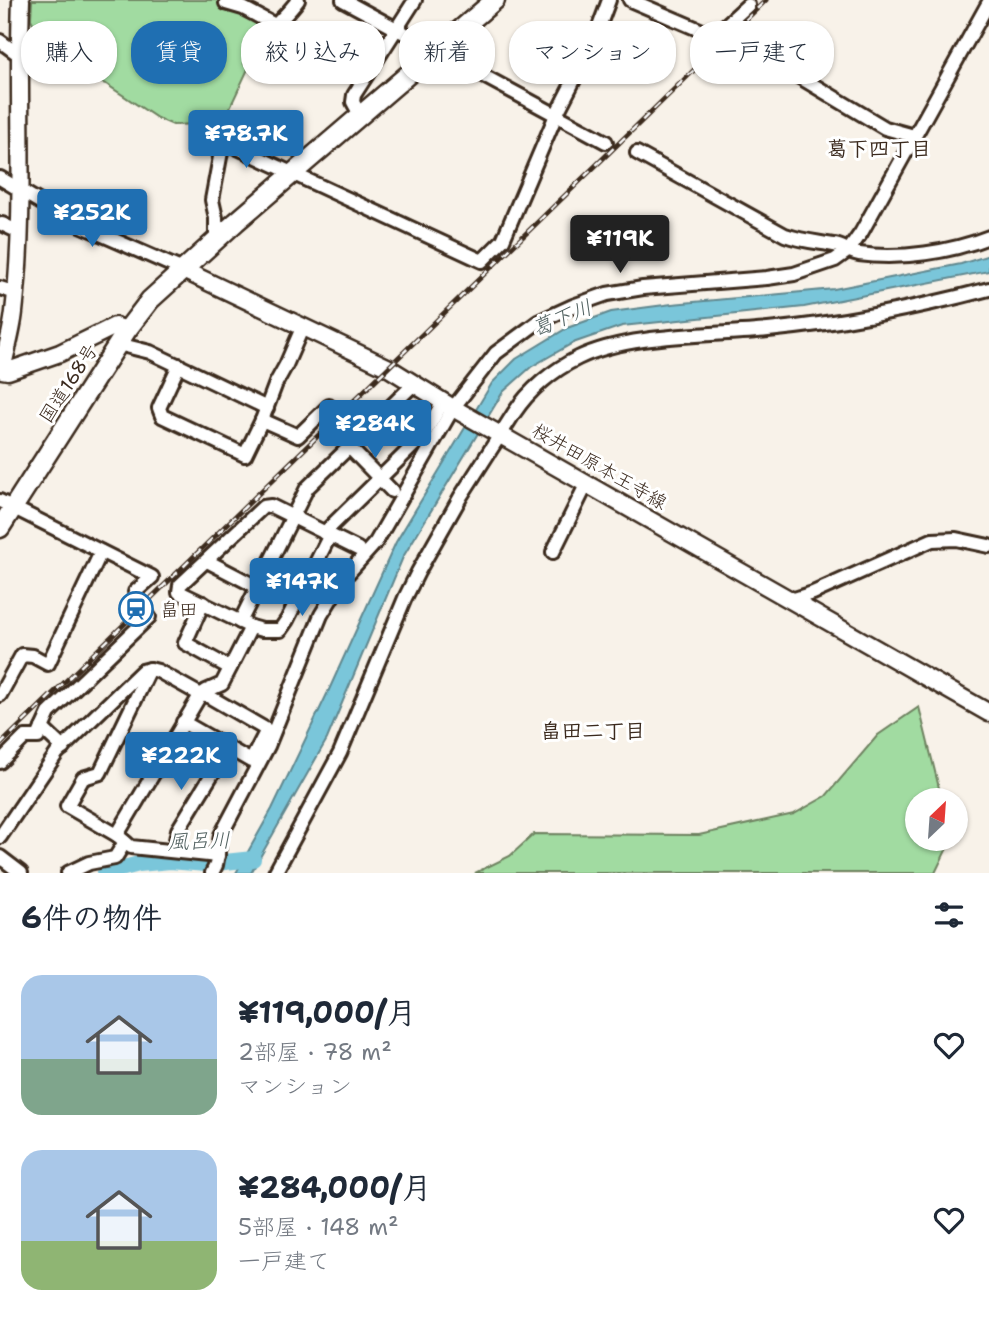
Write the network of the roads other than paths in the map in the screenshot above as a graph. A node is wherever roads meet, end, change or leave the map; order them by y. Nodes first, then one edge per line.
1 (21, 0) edge
2 (298, 0) edge
3 (415, 0) edge
4 (495, 0) edge
5 (609, 0) edge
6 (630, 0) edge
7 (665, 0) edge
8 (350, 2) edge
9 (226, 3) dead end
10 (986, 3) edge
11 (748, 5) dead end
12 (660, 13) junction
13 (470, 21) edge
14 (396, 29) junction
15 (399, 31) edge
16 (0, 41) edge
17 (19, 55) junction
18 (399, 81) edge
19 (495, 82) edge
20 (811, 84) edge
21 (360, 114) junction
22 (556, 115) junction
23 (914, 136) junction
24 (606, 142) dead end
25 (637, 153) dead end
26 (292, 173) junction
27 (0, 178) edge
28 (20, 190) junction
29 (2, 224) dead end
30 (19, 232) junction
31 (989, 237) edge
32 (216, 240) junction
33 (849, 250) junction
34 (183, 270) junction
35 (989, 289) edge
36 (8, 291) edge
37 (303, 326) junction
38 (122, 337) junction
39 (180, 366) junction
40 (1, 372) edge
41 (414, 384) junction
42 (448, 405) junction
43 (329, 406) dead end
44 (264, 414) junction
45 (502, 435) junction
46 (349, 447) junction
47 (380, 478) junction
48 (587, 483) junction
49 (393, 491) dead end
50 (6, 504) edge
51 (292, 517) junction
52 (0, 528) edge
53 (327, 534) junction
54 (989, 546) edge
55 (358, 549) dead end
56 (102, 552) junction
57 (553, 552) dead end
58 (206, 561) junction
59 (257, 587) junction
60 (135, 593) dead end
61 (791, 600) junction
62 (203, 603) junction
63 (149, 617) dead end
64 (246, 625) junction
65 (230, 668) junction
66 (150, 669) junction
67 (202, 694) junction
68 (0, 695) edge
69 (989, 713) edge
70 (183, 722) junction
71 (42, 728) junction
72 (63, 748) junction
73 (228, 748) junction
74 (0, 762) edge
75 (0, 837) edge
76 (121, 839) junction
77 (174, 850) junction
78 (218, 856) junction
79 (1, 859) edge
80 (20, 873) edge
81 (68, 873) edge
82 (212, 873) edge
83 (275, 873) edge

1 - 17 main road
2 - 9 street
3 - 14 street
4 - 13 highway, 国道168号
5 - 22 street
6 - 12 street
7 - 12 street
8 - 14 street
10 - 23 street
11 - 12 street
14 - 15 street
14 - 21 street
16 - 17 street
17 - 28 main road
18 - 21 highway, 国道168号
19 - 22 street
20 - 23 street
21 - 26 highway, 国道168号
22 - 24 street
22 - 26 street
23 - 33 street
25 - 33 street
26 - 32 highway, 国道168号
26 - 32 street
27 - 28 street
28 - 30 main road
28 - 34 street
29 - 30 street
30 - 36 main road
31 - 33 street
32 - 34 highway, 国道168号
33 - 42 street
34 - 37 main road, 桜井田原本王寺線
34 - 38 highway, 国道168号
35 - 45 street
36 - 40 main road
37 - 41 main road, 桜井田原本王寺線
37 - 44 street
38 - 39 street
38 - 40 main road
38 - 50 highway, 国道168号
39 - 44 street
39 - 44 street
41 - 42 main road, 桜井田原本王寺線
41 - 46 street
42 - 45 main road, 桜井田原本王寺線
42 - 47 street
42 - 78 street
43 - 44 street
45 - 48 main road, 桜井田原本王寺線
45 - 83 street
46 - 47 street
46 - 51 street
47 - 49 street
47 - 53 street
48 - 57 street
48 - 61 main road, 桜井田原本王寺線
50 - 52 highway, 国道168号
50 - 56 street
51 - 53 street
51 - 58 street
51 - 59 street
53 - 55 street
53 - 64 street
54 - 61 street
56 - 60 street
56 - 68 street
58 - 59 street
58 - 62 street
59 - 64 street
61 - 69 main road, 桜井田原本王寺線
62 - 64 street
62 - 65 street
63 - 71 street
64 - 65 street
65 - 67 street
66 - 67 street
66 - 72 street
66 - 76 street
67 - 70 street
67 - 73 street
70 - 73 street
70 - 76 street
71 - 72 street
71 - 74 street
72 - 75 street
73 - 77 street
76 - 77 street
76 - 81 street
77 - 78 street
78 - 82 street
79 - 80 street

